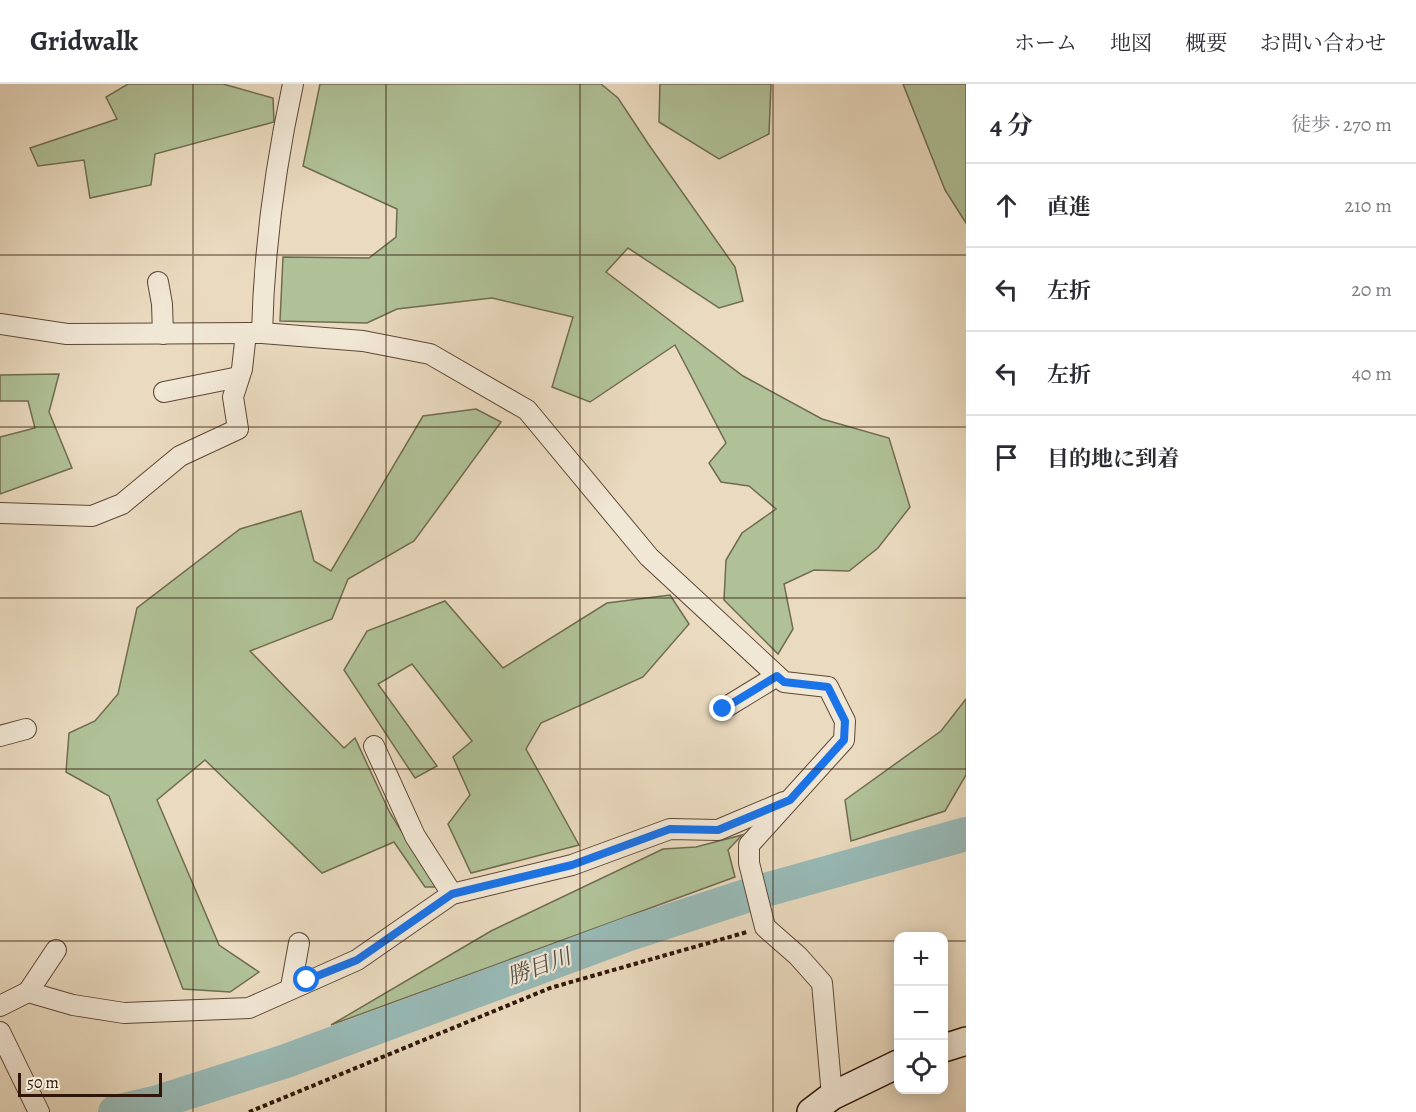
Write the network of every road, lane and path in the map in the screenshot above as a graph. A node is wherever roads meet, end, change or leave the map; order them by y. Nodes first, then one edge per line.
1 (293, 84) edge
2 (158, 282) dead end
3 (0, 324) edge
4 (254, 333) junction
5 (163, 334) junction
6 (239, 377) junction
7 (164, 392) dead end
8 (0, 513) edge
9 (777, 676) junction
10 (723, 709) dead end
11 (26, 729) dead end
12 (0, 736) edge
13 (374, 746) dead end
14 (790, 800) junction
15 (452, 894) junction
16 (764, 920) junction
17 (299, 943) dead end
18 (56, 950) dead end
19 (291, 987) junction
20 (28, 992) junction
21 (0, 1006) edge
22 (0, 1032) edge
23 (966, 1041) edge
24 (948, 1047) edge
25 (894, 1066) edge
26 (821, 1104) edge
27 (38, 1109) edge
28 (249, 1112) edge

1 - 4 street
2 - 5 street
3 - 5 street
4 - 5 street
4 - 6 street
4 - 9 street
6 - 7 street
6 - 8 street
9 - 10 street
9 - 14 street
11 - 12 street
13 - 15 street
14 - 15 street
14 - 16 street
15 - 19 street
16 - 26 street
16 - 28 path
17 - 19 street
18 - 20 street
19 - 20 street
20 - 21 street
22 - 27 street
23 - 24 street
25 - 26 street

